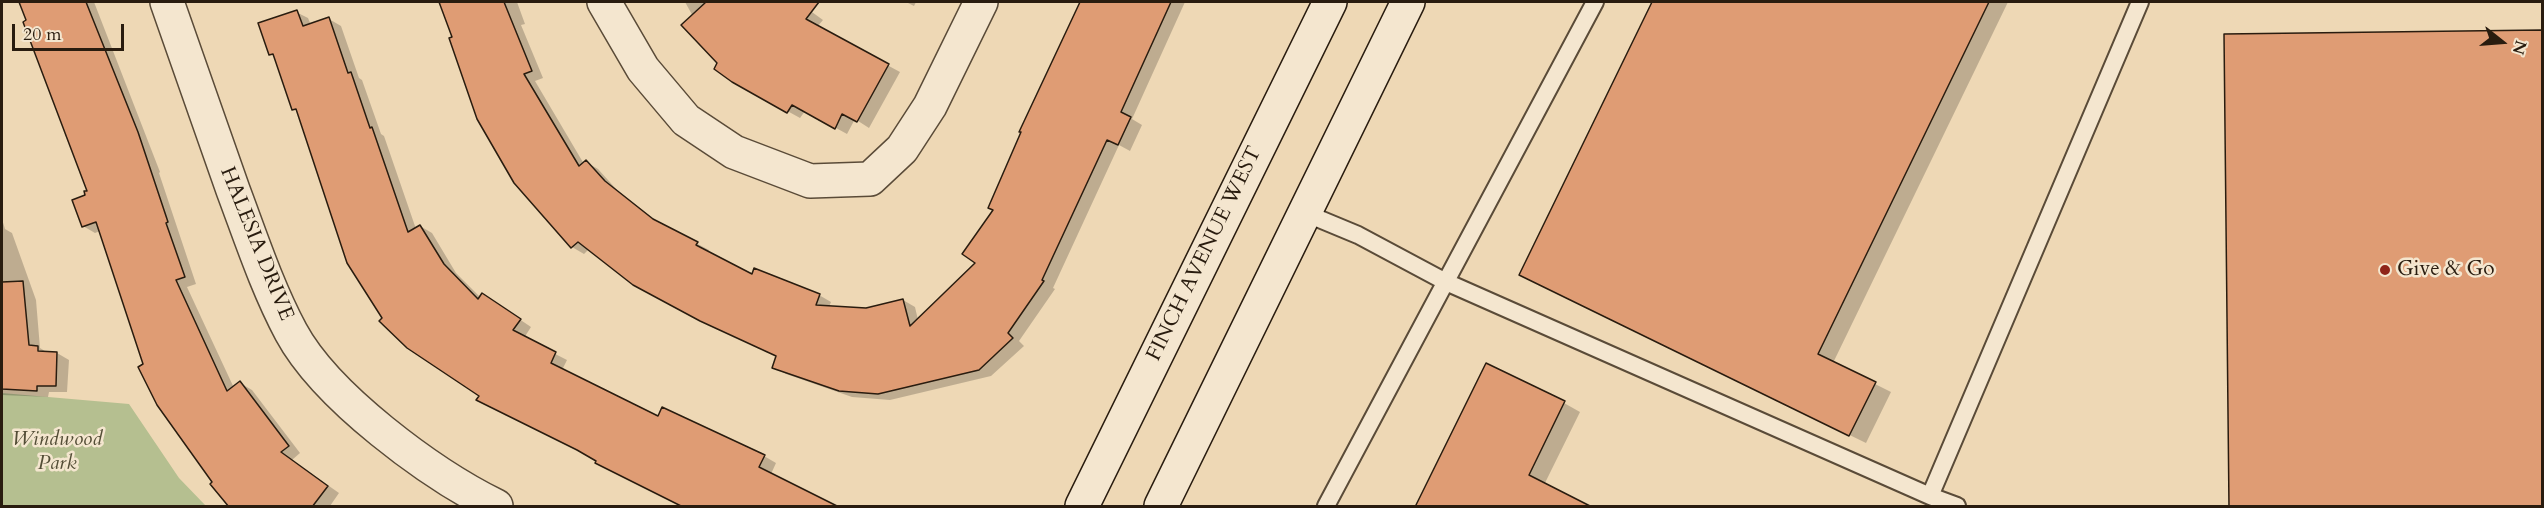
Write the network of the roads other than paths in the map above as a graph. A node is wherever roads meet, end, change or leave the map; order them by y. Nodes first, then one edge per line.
1 (167, 2) edge
2 (604, 2) edge
3 (981, 2) edge
4 (1330, 2) edge
5 (1408, 2) edge
6 (1595, 2) edge
7 (2140, 2) edge
8 (1305, 213) junction
9 (1446, 282) junction
10 (1930, 496) junction
11 (496, 507) edge
12 (1082, 507) edge
13 (1161, 507) edge
14 (1326, 507) edge
15 (1957, 507) edge

1 - 11 street, HALESIA DRIVE
2 - 3 street
4 - 12 street, FINCH AVENUE WEST
5 - 8 street
6 - 9 lane
7 - 10 lane
8 - 9 lane
8 - 13 street
9 - 10 lane
9 - 14 lane
10 - 15 lane

